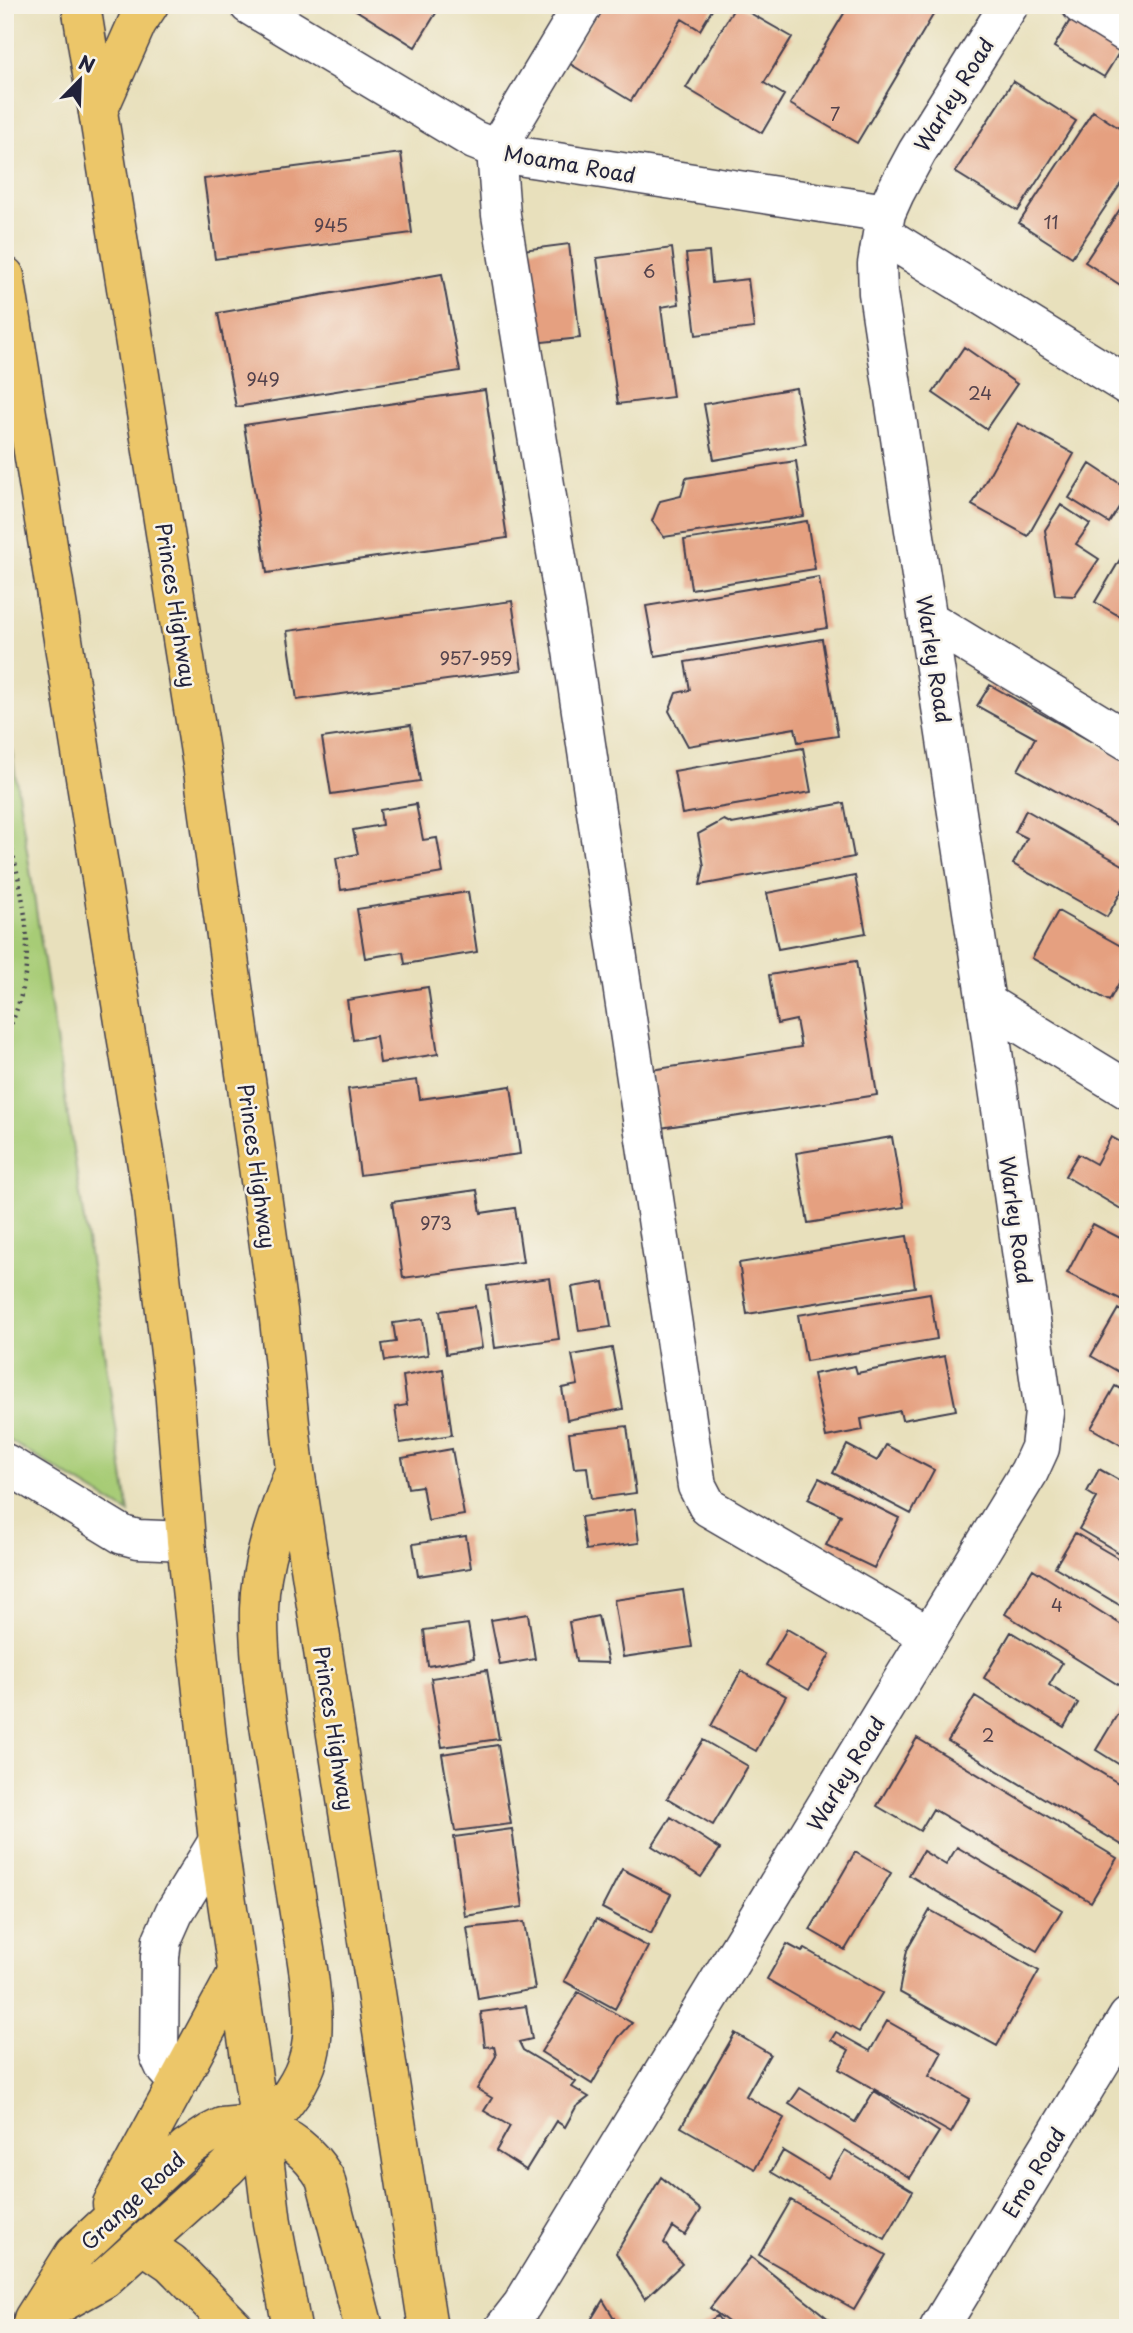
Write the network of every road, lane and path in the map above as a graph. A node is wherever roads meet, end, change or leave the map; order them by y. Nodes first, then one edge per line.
1 (81, 5) edge
2 (149, 5) edge
3 (249, 5) edge
4 (583, 5) edge
5 (1009, 5) edge
6 (1081, 5) edge
7 (1128, 34) edge
8 (99, 111) junction
9 (496, 150) junction
10 (884, 223) junction
11 (5, 276) edge
12 (1128, 386) edge
13 (929, 620) junction
14 (1128, 741) edge
15 (5, 823) edge
16 (986, 1003) junction
17 (5, 1037) edge
18 (1128, 1090) edge
19 (5, 1463) edge
20 (295, 1469) junction
21 (186, 1541) junction
22 (929, 1636) junction
23 (265, 1702) junction
24 (204, 1705) junction
25 (218, 1841) junction
26 (236, 1975) junction
27 (1128, 2017) edge
28 (178, 2082) junction
29 (262, 2129) junction
30 (97, 2230) junction
31 (143, 2244) junction
32 (205, 2310) edge
33 (29, 2323) edge
34 (235, 2328) edge
35 (292, 2328) edge
36 (364, 2328) edge
37 (428, 2328) edge
38 (505, 2328) edge
39 (939, 2328) edge

1 - 8 main road, Princes Highway
2 - 8 main road
3 - 9 street, Moama Road
4 - 9 street
5 - 10 street, Warley Road
6 - 7 street
8 - 20 main road, Princes Highway
9 - 10 street, Moama Road
9 - 22 street
10 - 12 street, Moama Road
10 - 13 street, Warley Road
11 - 21 main road
13 - 14 street
13 - 16 street, Warley Road
15 - 17 path
16 - 18 street
16 - 22 street, Warley Road
19 - 21 street
20 - 23 main road
20 - 37 main road, Princes Highway
21 - 24 main road
22 - 38 street, Warley Road
23 - 24 main road
23 - 29 main road
24 - 25 main road
25 - 26 main road
25 - 28 street
26 - 28 main road
26 - 29 main road
27 - 39 street, Emo Road
28 - 30 main road
29 - 30 main road, Grange Road
29 - 31 main road, Grange Road
29 - 35 main road
29 - 36 main road
30 - 33 main road, Grange Road
31 - 32 main road
31 - 33 main road, Grange Road
32 - 34 main road

